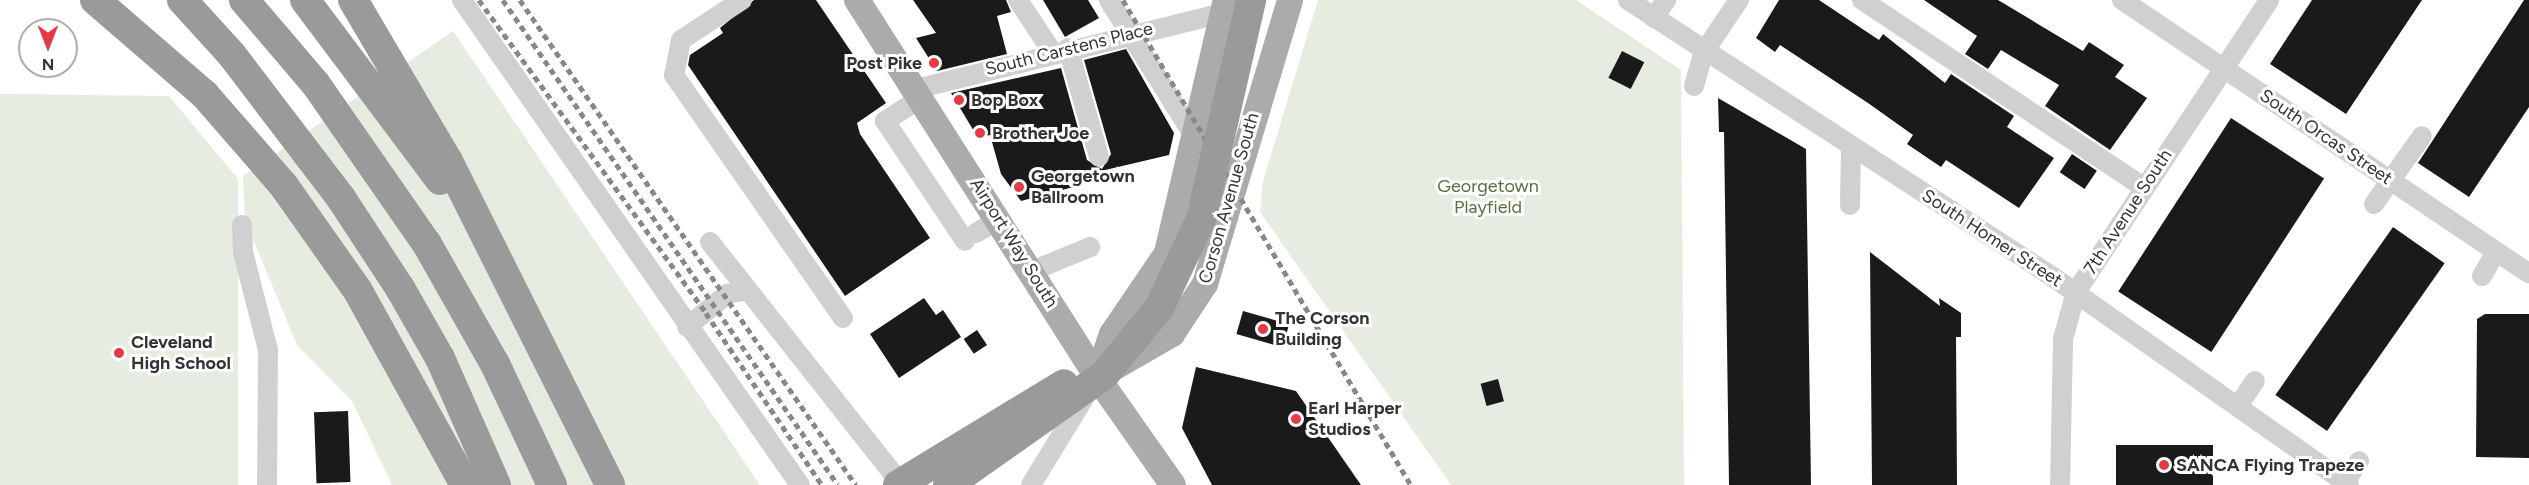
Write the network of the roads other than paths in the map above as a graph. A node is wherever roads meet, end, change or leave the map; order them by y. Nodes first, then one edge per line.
1 (95, 0) edge
2 (183, 0) edge
3 (244, 0) edge
4 (305, 0) edge
5 (353, 0) edge
6 (462, 0) edge
7 (742, 0) edge
8 (856, 0) edge
9 (1018, 0) edge
10 (1109, 0) edge
11 (1251, 0) edge
12 (1290, 0) edge
13 (1628, 0) edge
14 (1666, 0) edge
15 (1739, 0) edge
16 (1862, 0) edge
17 (2122, 0) edge
18 (2270, 0) edge
19 (1224, 7) edge
20 (1654, 18) junction
21 (1128, 32) junction
22 (1061, 50) junction
23 (1704, 51) junction
24 (2224, 67) junction
25 (1208, 75) junction
26 (1694, 86) dead end
27 (1263, 87) junction
28 (919, 93) junction
29 (2422, 136) dead end
30 (1196, 139) junction
31 (1851, 147) junction
32 (1099, 157) dead end
33 (2390, 181) junction
34 (2143, 187) junction
35 (2374, 204) dead end
36 (1850, 205) dead end
37 (999, 219) junction
38 (242, 225) dead end
39 (710, 242) dead end
40 (1090, 247) dead end
41 (2496, 252) junction
42 (1032, 272) junction
43 (2529, 273) edge
44 (2482, 276) dead end
45 (743, 291) junction
46 (2076, 292) junction
47 (520, 299) junction
48 (843, 318) dead end
49 (687, 327) junction
50 (1128, 349) junction
51 (1097, 377) junction
52 (2255, 381) dead end
53 (2238, 406) junction
54 (2359, 461) dead end
55 (2347, 484) edge
56 (267, 485) edge
57 (465, 485) edge
58 (496, 485) edge
59 (552, 485) edge
60 (610, 485) edge
61 (800, 485) edge
62 (900, 485) edge
63 (948, 485) edge
64 (1031, 485) edge
65 (1173, 485) edge
66 (2060, 485) edge

1 - 57 highway
2 - 58 highway
3 - 59 highway
4 - 47 highway
5 - 47 highway
6 - 49 street
7 - 48 street
8 - 28 main road, Airport Way South
9 - 22 street
10 - 21 street
11 - 50 highway, bridge
12 - 27 main road, Corson Avenue South
13 - 20 street, South Homer Street
14 - 20 street
15 - 23 street
16 - 34 street
17 - 24 street, South Orcas Street
18 - 24 street, 7th Avenue South
19 - 21 street, South Carstens Place
19 - 25 main road
20 - 23 street, South Homer Street
21 - 22 street, South Carstens Place
21 - 30 street
22 - 28 street, South Carstens Place
22 - 32 street
23 - 26 street
23 - 31 street, South Homer Street
24 - 33 street, South Orcas Street
24 - 34 street, 7th Avenue South
25 - 27 main road
25 - 30 main road
27 - 51 main road, Corson Avenue South
28 - 37 main road, Airport Way South
28 - 37 street, South Carstens Place
29 - 33 street
30 - 51 main road
31 - 36 street
31 - 46 street, South Homer Street
33 - 35 street
33 - 41 street, South Orcas Street
34 - 46 street, 7th Avenue South
37 - 42 main road, Airport Way South
38 - 56 street
39 - 45 street
40 - 42 street
41 - 43 street, South Orcas Street
41 - 44 street
42 - 51 main road, Airport Way South
45 - 49 street
45 - 62 street
46 - 53 street, South Homer Street
46 - 66 street, 7th Avenue South
47 - 60 highway
49 - 61 street
50 - 62 highway, bridge
50 - 63 highway, bridge
51 - 64 street
51 - 65 main road, Airport Way South
52 - 53 street
53 - 55 street, South Homer Street
54 - 55 street

